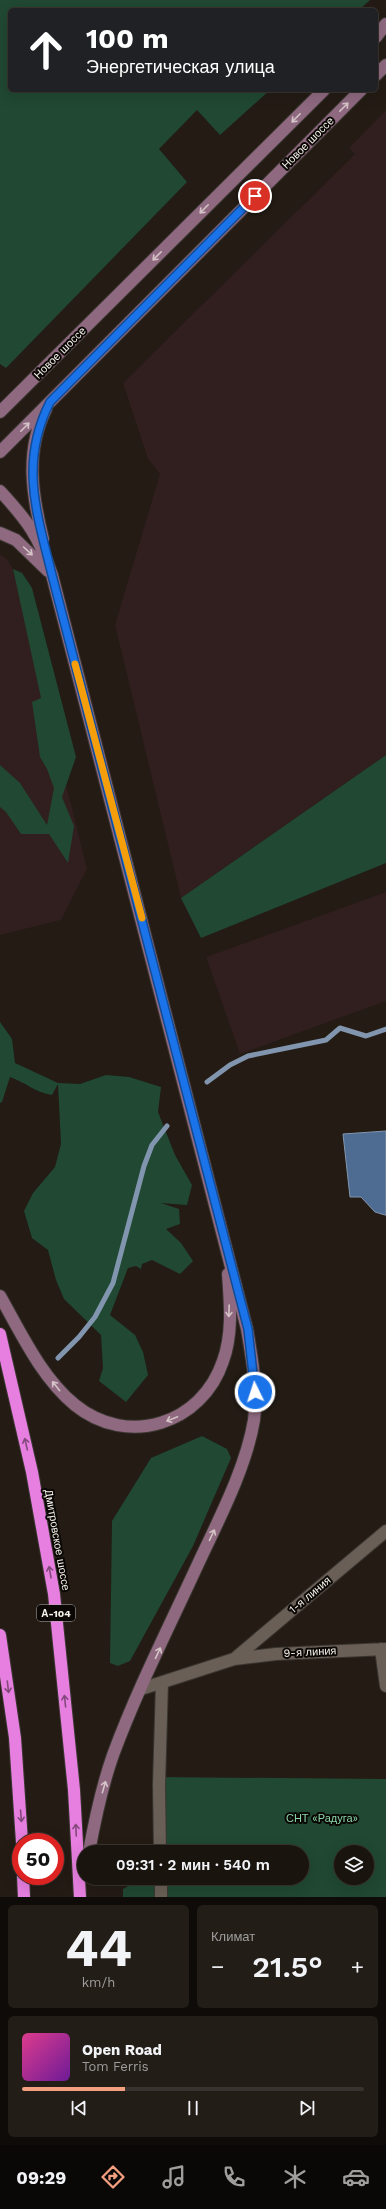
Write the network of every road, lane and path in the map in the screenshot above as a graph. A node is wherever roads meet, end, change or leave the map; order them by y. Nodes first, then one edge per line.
1 (386, 24) edge
2 (378, 35) edge
3 (386, 65) edge
4 (378, 73) edge
5 (322, 92) edge
6 (359, 92) edge
7 (50, 402) junction
8 (0, 412) edge
9 (0, 452) edge
10 (0, 491) edge
11 (0, 533) edge
12 (52, 575) junction
13 (226, 1244) junction
14 (0, 1296) edge
15 (0, 1334) edge
16 (386, 1531) edge
17 (0, 1635) edge
18 (384, 1649) edge
19 (234, 1659) junction
20 (162, 1682) junction
21 (386, 1686) edge
22 (141, 1688) junction
23 (21, 1833) edge
24 (90, 1845) edge
25 (160, 1845) edge
26 (23, 1885) edge
27 (83, 1885) edge
28 (161, 1885) edge
29 (24, 1897) edge
30 (80, 1897) edge
31 (161, 1897) edge

1 - 2 main road
3 - 4 main road
5 -> 8 main road, Новое шоссе
7 -> 6 main road, Новое шоссе
9 -> 7 main road, Новое шоссе
7 - 12 main road
10 - 12 main road
11 -> 12 main road
12 - 13 main road
13 -> 14 main road
22 -> 13 main road
30 -> 15 highway, Дмитровское шоссе / А-104
16 - 19 street, 1-я линия
17 -> 23 highway
18 - 19 street, 9-я линия
18 - 21 street
19 - 20 street
20 - 22 street
20 - 25 street
24 -> 22 main road
26 - 29 highway
27 - 30 main road
28 - 31 street

